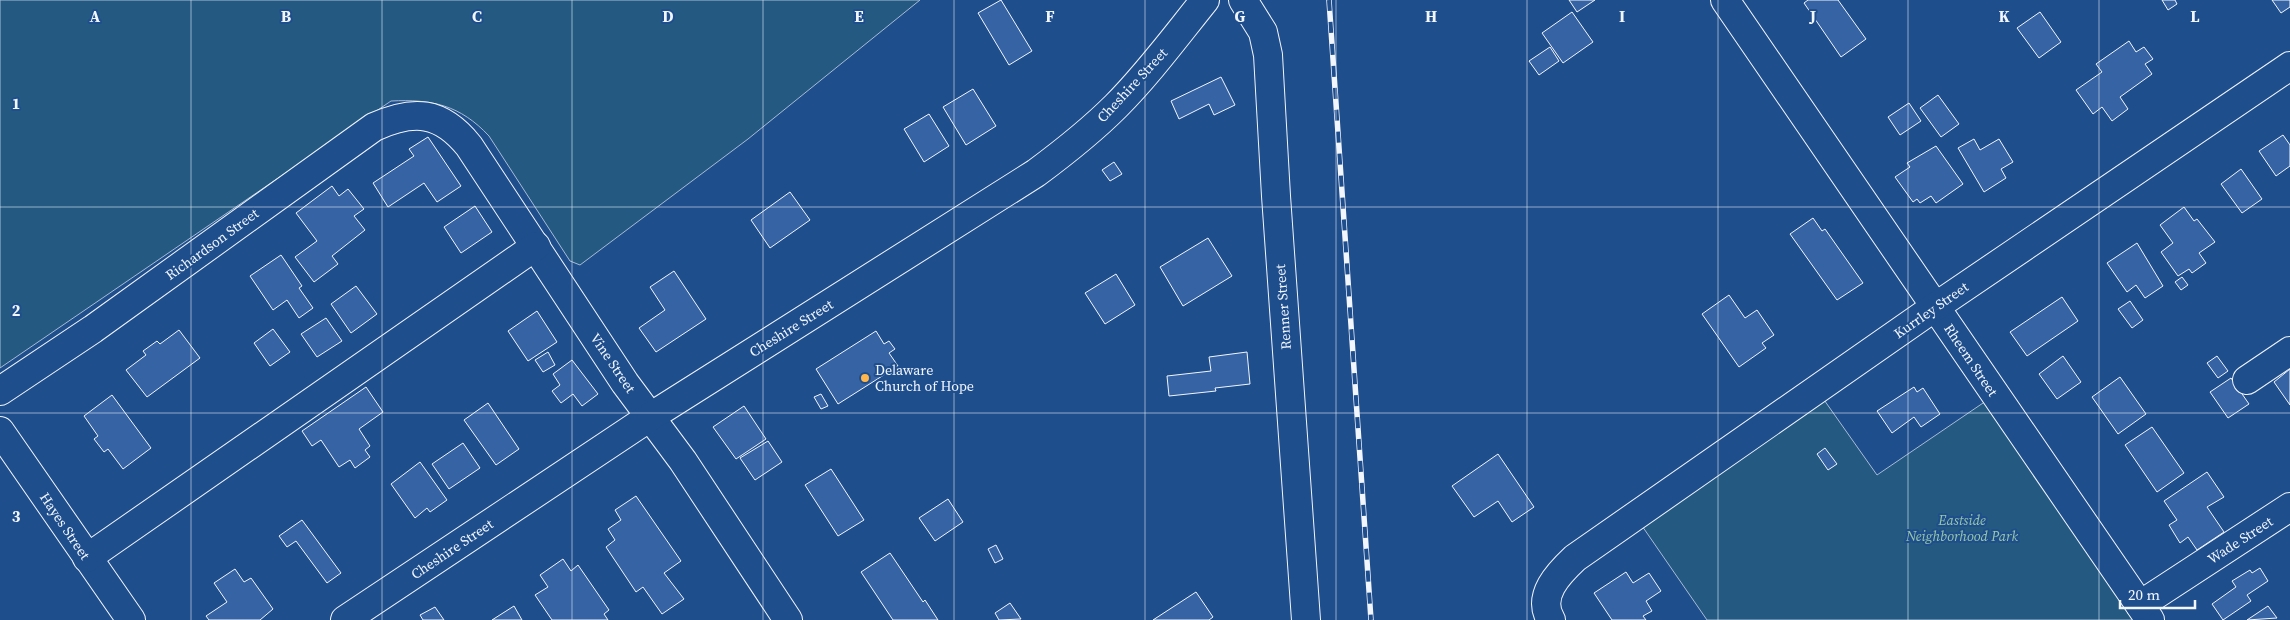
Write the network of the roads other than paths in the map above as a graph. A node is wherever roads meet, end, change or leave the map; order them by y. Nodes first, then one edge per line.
1 (1205, 0) edge
2 (1243, 0) edge
3 (1725, 0) edge
4 (2290, 66) edge
5 (429, 117) joint
6 (536, 246) junction
7 (1935, 307) junction
8 (2290, 350) edge
9 (2247, 380) dead end
10 (0, 391) edge
11 (650, 417) junction
12 (0, 431) edge
13 (2290, 507) edge
14 (87, 558) junction
15 (2145, 612) edge
16 (131, 620) edge
17 (345, 620) edge
18 (788, 620) edge
19 (1306, 620) edge
20 (1551, 620) edge

1 - 11 street, Cheshire Street
2 - 19 street, Renner Street
3 - 7 street, Rheem Street
4 - 7 street, Kurrley Street
5 - 6 street, Vine Street
5 - 10 street, Richardson Street
6 - 11 street, Vine Street
6 - 14 street
7 - 15 street, Rheem Street
7 - 20 street, Kurrley Street
8 - 9 street
11 - 17 street, Cheshire Street
11 - 18 street, Vine Street
12 - 14 street, Hayes Street
13 - 15 street, Wade Street
14 - 16 street, Hayes Street

